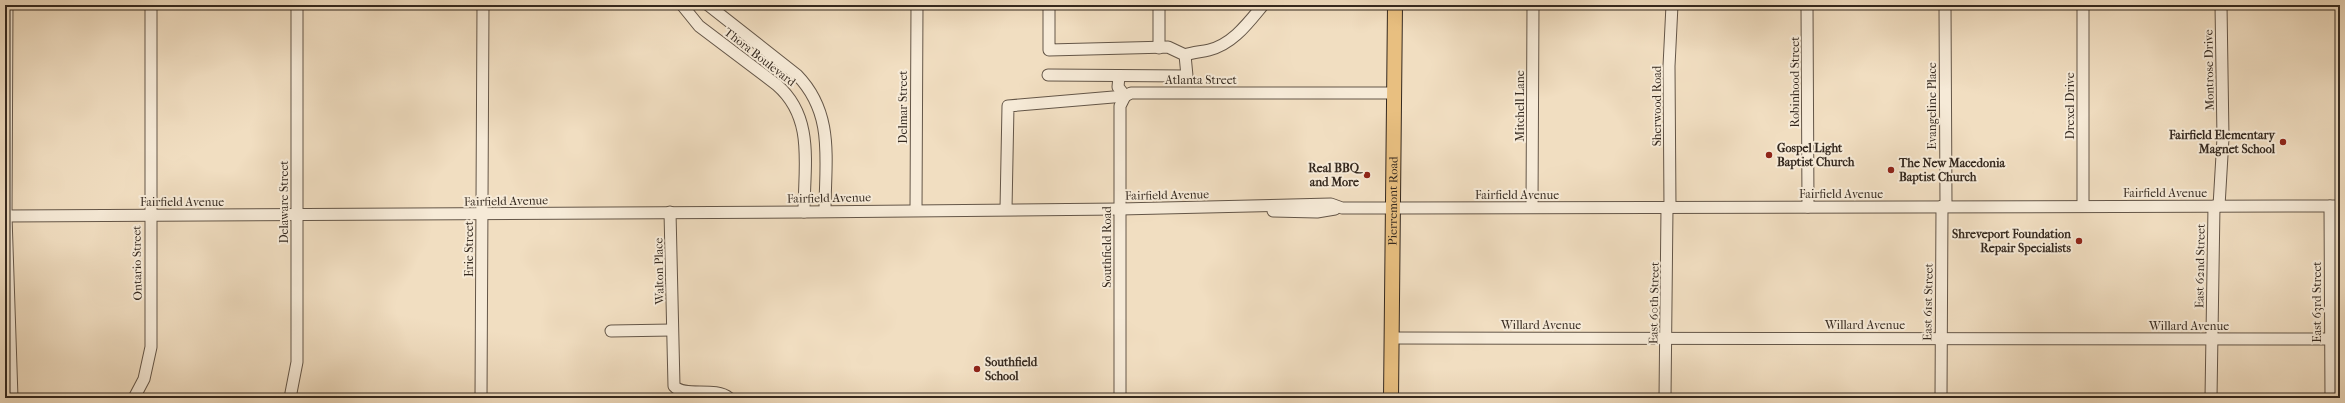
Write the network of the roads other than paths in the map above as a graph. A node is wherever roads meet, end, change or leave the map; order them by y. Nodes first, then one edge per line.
1 (7, 5) edge
2 (151, 5) edge
3 (297, 5) edge
4 (483, 5) edge
5 (682, 5) edge
6 (708, 5) edge
7 (917, 5) edge
8 (1049, 5) edge
9 (1159, 5) edge
10 (1263, 5) edge
11 (1395, 5) edge
12 (1533, 5) edge
13 (1672, 5) edge
14 (1807, 5) edge
15 (1945, 5) edge
16 (2083, 5) edge
17 (2221, 5) edge
18 (1158, 48) junction
19 (1185, 55) junction
20 (1048, 75) dead end
21 (1119, 76) junction
22 (1395, 93) junction
23 (1125, 96) junction
24 (1944, 206) junction
25 (2083, 206) junction
26 (2217, 206) junction
27 (2335, 206) edge
28 (1532, 207) junction
29 (1808, 207) junction
30 (1394, 208) junction
31 (1668, 208) junction
32 (1006, 209) junction
33 (1120, 209) junction
34 (916, 210) junction
35 (825, 211) junction
36 (670, 212) junction
37 (804, 212) junction
38 (482, 214) junction
39 (149, 215) junction
40 (297, 215) junction
41 (5, 216) edge
42 (672, 330) junction
43 (611, 331) dead end
44 (1391, 338) junction
45 (1666, 338) junction
46 (1941, 338) junction
47 (2212, 339) junction
48 (2335, 339) edge
49 (8, 368) edge
50 (728, 397) edge
51 (12, 398) edge
52 (134, 398) edge
53 (290, 398) edge
54 (481, 398) edge
55 (1120, 398) edge
56 (1391, 398) edge
57 (1666, 398) edge
58 (1941, 398) edge
59 (2211, 398) edge
60 (2331, 398) edge

1 - 41 street
2 - 39 street, Ontario Street
3 - 40 street, Delaware Street
4 - 38 street, Erie Street
5 - 37 street, Thora Boulevard
6 - 35 street, Thora Boulevard
7 - 34 street, Delmar Street
8 - 18 street
9 - 18 street
10 - 19 street
11 - 22 main road, Pierremont Road
12 - 28 street, Mitchell Lane
13 - 31 street, Sherwood Road
14 - 29 street, Robinhood Street
15 - 24 street, Evangeline Place
16 - 25 street, Drexel Drive
17 - 26 street, Montrose Drive
18 - 19 street
19 - 21 street
20 - 21 street
21 - 23 street
22 - 23 street, Atlanta Street
22 - 30 main road, Pierremont Road
23 - 32 street, Atlanta Street
23 - 33 street, Southfield Road
24 - 25 street, Fairfield Avenue
24 - 29 street, Fairfield Avenue
24 - 46 street, East 61st Street
25 - 26 street, Fairfield Avenue
26 - 27 street, Fairfield Avenue
26 - 47 street, East 62nd Street
27 - 48 street, East 63rd Street
28 - 30 street, Fairfield Avenue
28 - 31 street, Fairfield Avenue
29 - 31 street, Fairfield Avenue
30 - 33 street, Fairfield Avenue
30 - 44 main road, Pierremont Road
31 - 45 street, East 60th Street
32 - 33 street, Fairfield Avenue
32 - 34 street, Fairfield Avenue
33 - 55 street, Southfield Road
34 - 35 street, Fairfield Avenue
35 - 37 street, Fairfield Avenue
36 - 37 street, Fairfield Avenue
36 - 38 street, Fairfield Avenue
36 - 42 street, Walton Place
38 - 40 street, Fairfield Avenue
38 - 54 street, Erie Street
39 - 40 street, Fairfield Avenue
39 - 41 street, Fairfield Avenue
39 - 52 street, Ontario Street
40 - 53 street, Delaware Street
41 - 49 street
42 - 43 street
42 - 50 street, Walton Place
44 - 45 street, Willard Avenue
44 - 56 main road, Pierremont Road
45 - 46 street, Willard Avenue
45 - 57 street, East 60th Street
46 - 47 street, Willard Avenue
46 - 58 street, East 61st Street
47 - 48 street, Willard Avenue
47 - 59 street, East 62nd Street
48 - 60 street, East 63rd Street
49 - 51 street

